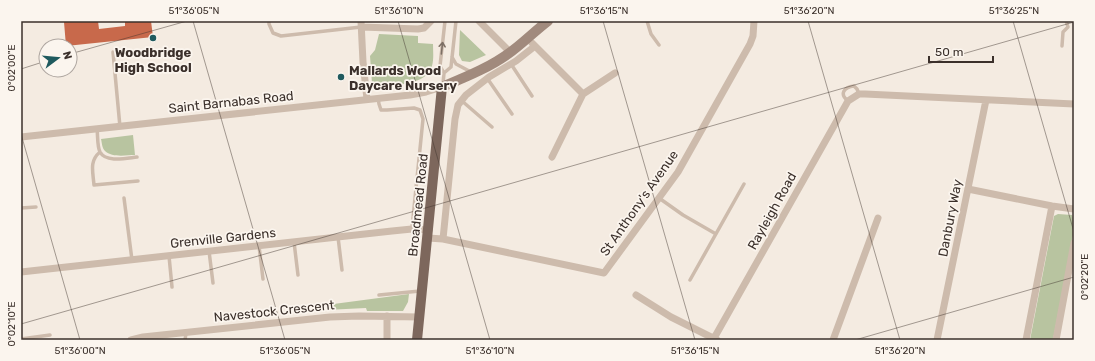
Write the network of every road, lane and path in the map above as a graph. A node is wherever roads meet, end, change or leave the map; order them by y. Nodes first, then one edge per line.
1 (269, 21) edge
2 (431, 21) edge
3 (445, 21) edge
4 (456, 21) edge
5 (479, 21) edge
6 (548, 21) edge
7 (647, 21) edge
8 (754, 21) edge
9 (1066, 21) edge
10 (361, 24) edge
11 (531, 43) junction
12 (659, 45) dead end
13 (1062, 46) dead end
14 (113, 52) dead end
15 (510, 52) junction
16 (452, 57) junction
17 (511, 64) junction
18 (444, 73) junction
19 (615, 73) dead end
20 (473, 74) junction
21 (487, 78) junction
22 (442, 87) junction
23 (583, 94) junction
24 (532, 96) dead end
25 (857, 96) junction
26 (378, 98) junction
27 (367, 99) junction
28 (462, 100) junction
29 (986, 100) junction
30 (848, 101) junction
31 (1074, 104) edge
32 (512, 114) dead end
33 (120, 127) junction
34 (492, 127) dead end
35 (97, 129) junction
36 (21, 137) edge
37 (100, 152) junction
38 (137, 157) dead end
39 (552, 157) dead end
40 (138, 181) dead end
41 (744, 184) dead end
42 (968, 189) junction
43 (124, 198) dead end
44 (659, 198) junction
45 (1052, 206) junction
46 (36, 207) dead end
47 (21, 208) edge
48 (1074, 210) edge
49 (878, 218) dead end
50 (412, 229) junction
51 (428, 234) junction
52 (716, 234) junction
53 (338, 237) junction
54 (443, 239) junction
55 (294, 242) junction
56 (1074, 242) edge
57 (259, 246) junction
58 (209, 251) junction
59 (169, 256) junction
60 (132, 260) junction
61 (342, 270) dead end
62 (21, 272) edge
63 (298, 275) dead end
64 (263, 279) dead end
65 (690, 280) dead end
66 (213, 283) dead end
67 (172, 287) dead end
68 (422, 291) junction
69 (636, 295) dead end
70 (379, 296) dead end
71 (387, 316) junction
72 (420, 317) junction
73 (50, 335) dead end
74 (185, 336) edge
75 (160, 338) edge
76 (21, 339) edge
77 (134, 339) edge
78 (715, 339) edge
79 (387, 340) edge
80 (417, 340) edge
81 (833, 340) edge
82 (937, 340) edge
83 (1026, 340) edge
84 (1056, 340) edge

1 - 10 lane
2 - 10 street
18 -> 3 lane, Broadmead Road
4 - 16 lane, Broadmead Road
5 - 15 street
6 - 11 street
7 - 12 lane
8 - 44 street, St Anthony's Avenue
9 - 13 lane
10 - 27 street
11 - 15 street
11 - 17 street
11 - 23 street
14 - 33 lane
15 - 20 street
16 - 18 lane, Broadmead Road
16 - 20 lane
17 - 21 street
17 - 24 lane
18 - 22 lane, Broadmead Road
19 - 23 street
20 - 22 street
21 - 28 street
21 - 32 lane
22 - 26 street, Saint Barnabas Road
22 - 51 main road, Broadmead Road
23 - 39 street
25 - 29 street
25 - 30 street
25 - 30 lane
26 - 27 street, Saint Barnabas Road
26 - 50 lane, Broadmead Road
27 - 33 street, Saint Barnabas Road
28 - 34 lane
28 - 54 street
29 - 31 street
29 - 42 street, Danbury Way
30 - 78 street, Rayleigh Road
33 - 35 street, Saint Barnabas Road
35 - 36 street, Saint Barnabas Road
35 - 37 lane
37 - 38 lane
37 - 40 lane
41 - 52 lane
42 - 45 street
42 - 82 street, Danbury Way
43 - 60 lane
44 - 52 lane
44 - 54 street, St Anthony's Avenue
45 - 48 street
45 - 83 street
46 - 47 lane
49 - 81 street
50 - 51 street, Grenville Gardens
50 - 53 street, Grenville Gardens
51 - 54 street, St Anthony's Avenue
51 - 68 main road, Broadmead Road
52 - 65 lane
53 - 55 street, Grenville Gardens
53 - 61 lane
55 - 57 street, Grenville Gardens
55 - 63 lane
56 - 84 street
57 - 58 street, Grenville Gardens
57 - 64 lane
58 - 59 street, Grenville Gardens
58 - 66 lane
59 - 60 street, Grenville Gardens
59 - 67 lane
60 - 62 street, Grenville Gardens
68 - 70 lane
68 - 72 main road, Broadmead Road
69 - 78 street
71 - 72 street, Navestock Crescent
71 - 74 street, Navestock Crescent
71 - 79 street
72 - 80 main road, Broadmead Road
73 - 76 lane
74 - 75 street, Navestock Crescent
75 - 77 street, Navestock Crescent

